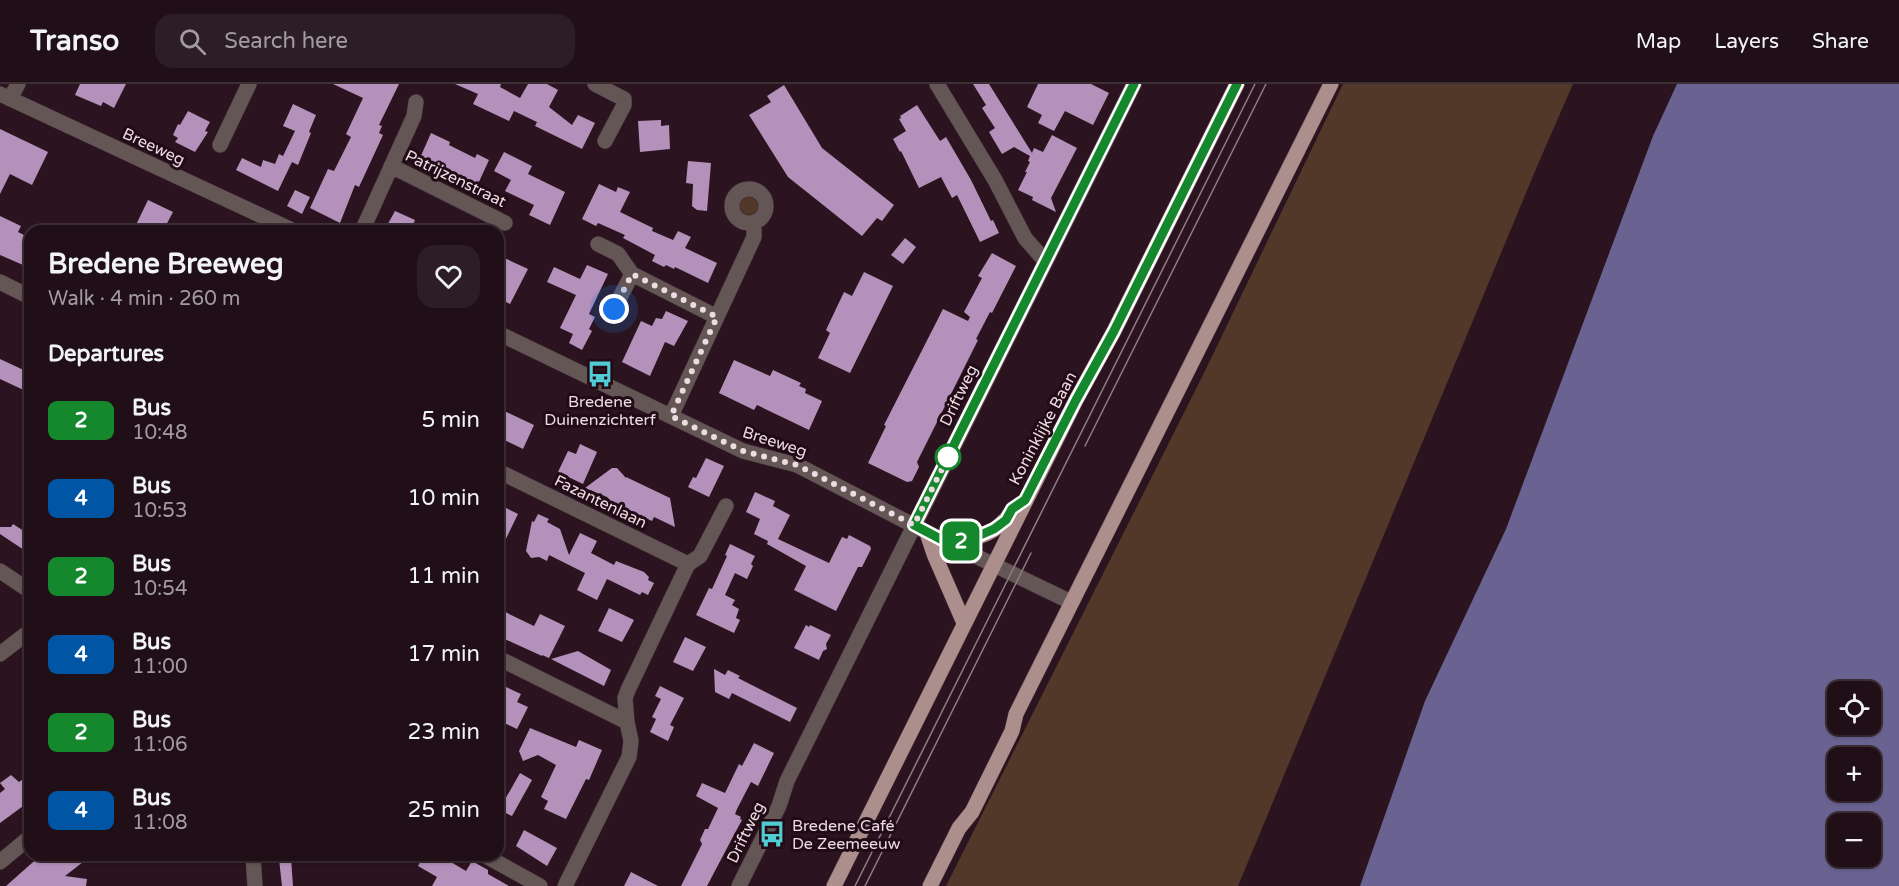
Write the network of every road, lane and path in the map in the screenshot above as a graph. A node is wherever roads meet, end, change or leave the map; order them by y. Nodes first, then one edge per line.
1 (18, 84) edge
2 (249, 84) edge
3 (595, 84) edge
4 (937, 84) edge
5 (1134, 84) edge
6 (1237, 84) edge
7 (1331, 84) edge
8 (5, 96) edge
9 (416, 102) dead end
10 (605, 141) dead end
11 (220, 145) dead end
12 (391, 166) junction
13 (505, 223) dead end
14 (754, 223) dead end
15 (281, 225) edge
16 (365, 225) edge
17 (598, 244) dead end
18 (1046, 261) junction
19 (632, 274) junction
20 (0, 282) edge
21 (24, 294) edge
22 (614, 309) dead end
23 (717, 317) junction
24 (504, 336) edge
25 (671, 416) junction
26 (504, 474) edge
27 (1025, 500) junction
28 (726, 506) dead end
29 (921, 529) junction
30 (950, 544) junction
31 (688, 564) junction
32 (993, 565) junction
33 (0, 571) edge
34 (24, 587) edge
35 (1071, 602) junction
36 (964, 623) junction
37 (24, 636) edge
38 (0, 654) edge
39 (504, 661) edge
40 (627, 722) junction
41 (24, 842) edge
42 (0, 861) edge
43 (253, 861) edge
44 (495, 861) edge
45 (255, 886) edge
46 (540, 886) edge
47 (565, 886) edge
48 (739, 886) edge
49 (834, 886) edge
50 (930, 886) edge

1 - 8 street
2 - 11 street
3 - 10 street
4 - 18 street
5 - 18 street, Driftweg
6 - 27 main road, Koninklijke Baan
7 - 35 main road
8 - 15 street, Breeweg
9 - 12 street, Patrijzenstraat
12 - 13 street, Patrijzenstraat
12 - 16 street, Patrijzenstraat
14 - 23 street
17 - 19 street
18 - 29 street, Driftweg
19 - 22 street
19 - 23 street
20 - 21 street
23 - 25 street
24 - 25 street, Breeweg
25 - 29 street, Breeweg
26 - 31 street, Fazantenlaan
27 - 30 main road
27 - 32 main road, Koninklijke Baan
28 - 31 street
29 - 30 street, Breeweg
29 - 36 main road
29 - 48 street, Driftweg
30 - 32 street, Breeweg
31 - 40 street
32 - 35 street, Breeweg
32 - 36 main road, Koninklijke Baan
33 - 34 street
35 - 50 main road
36 - 49 main road, Koninklijke Baan
37 - 38 street
39 - 40 street
40 - 47 street
41 - 42 street
43 - 45 street
44 - 46 street

